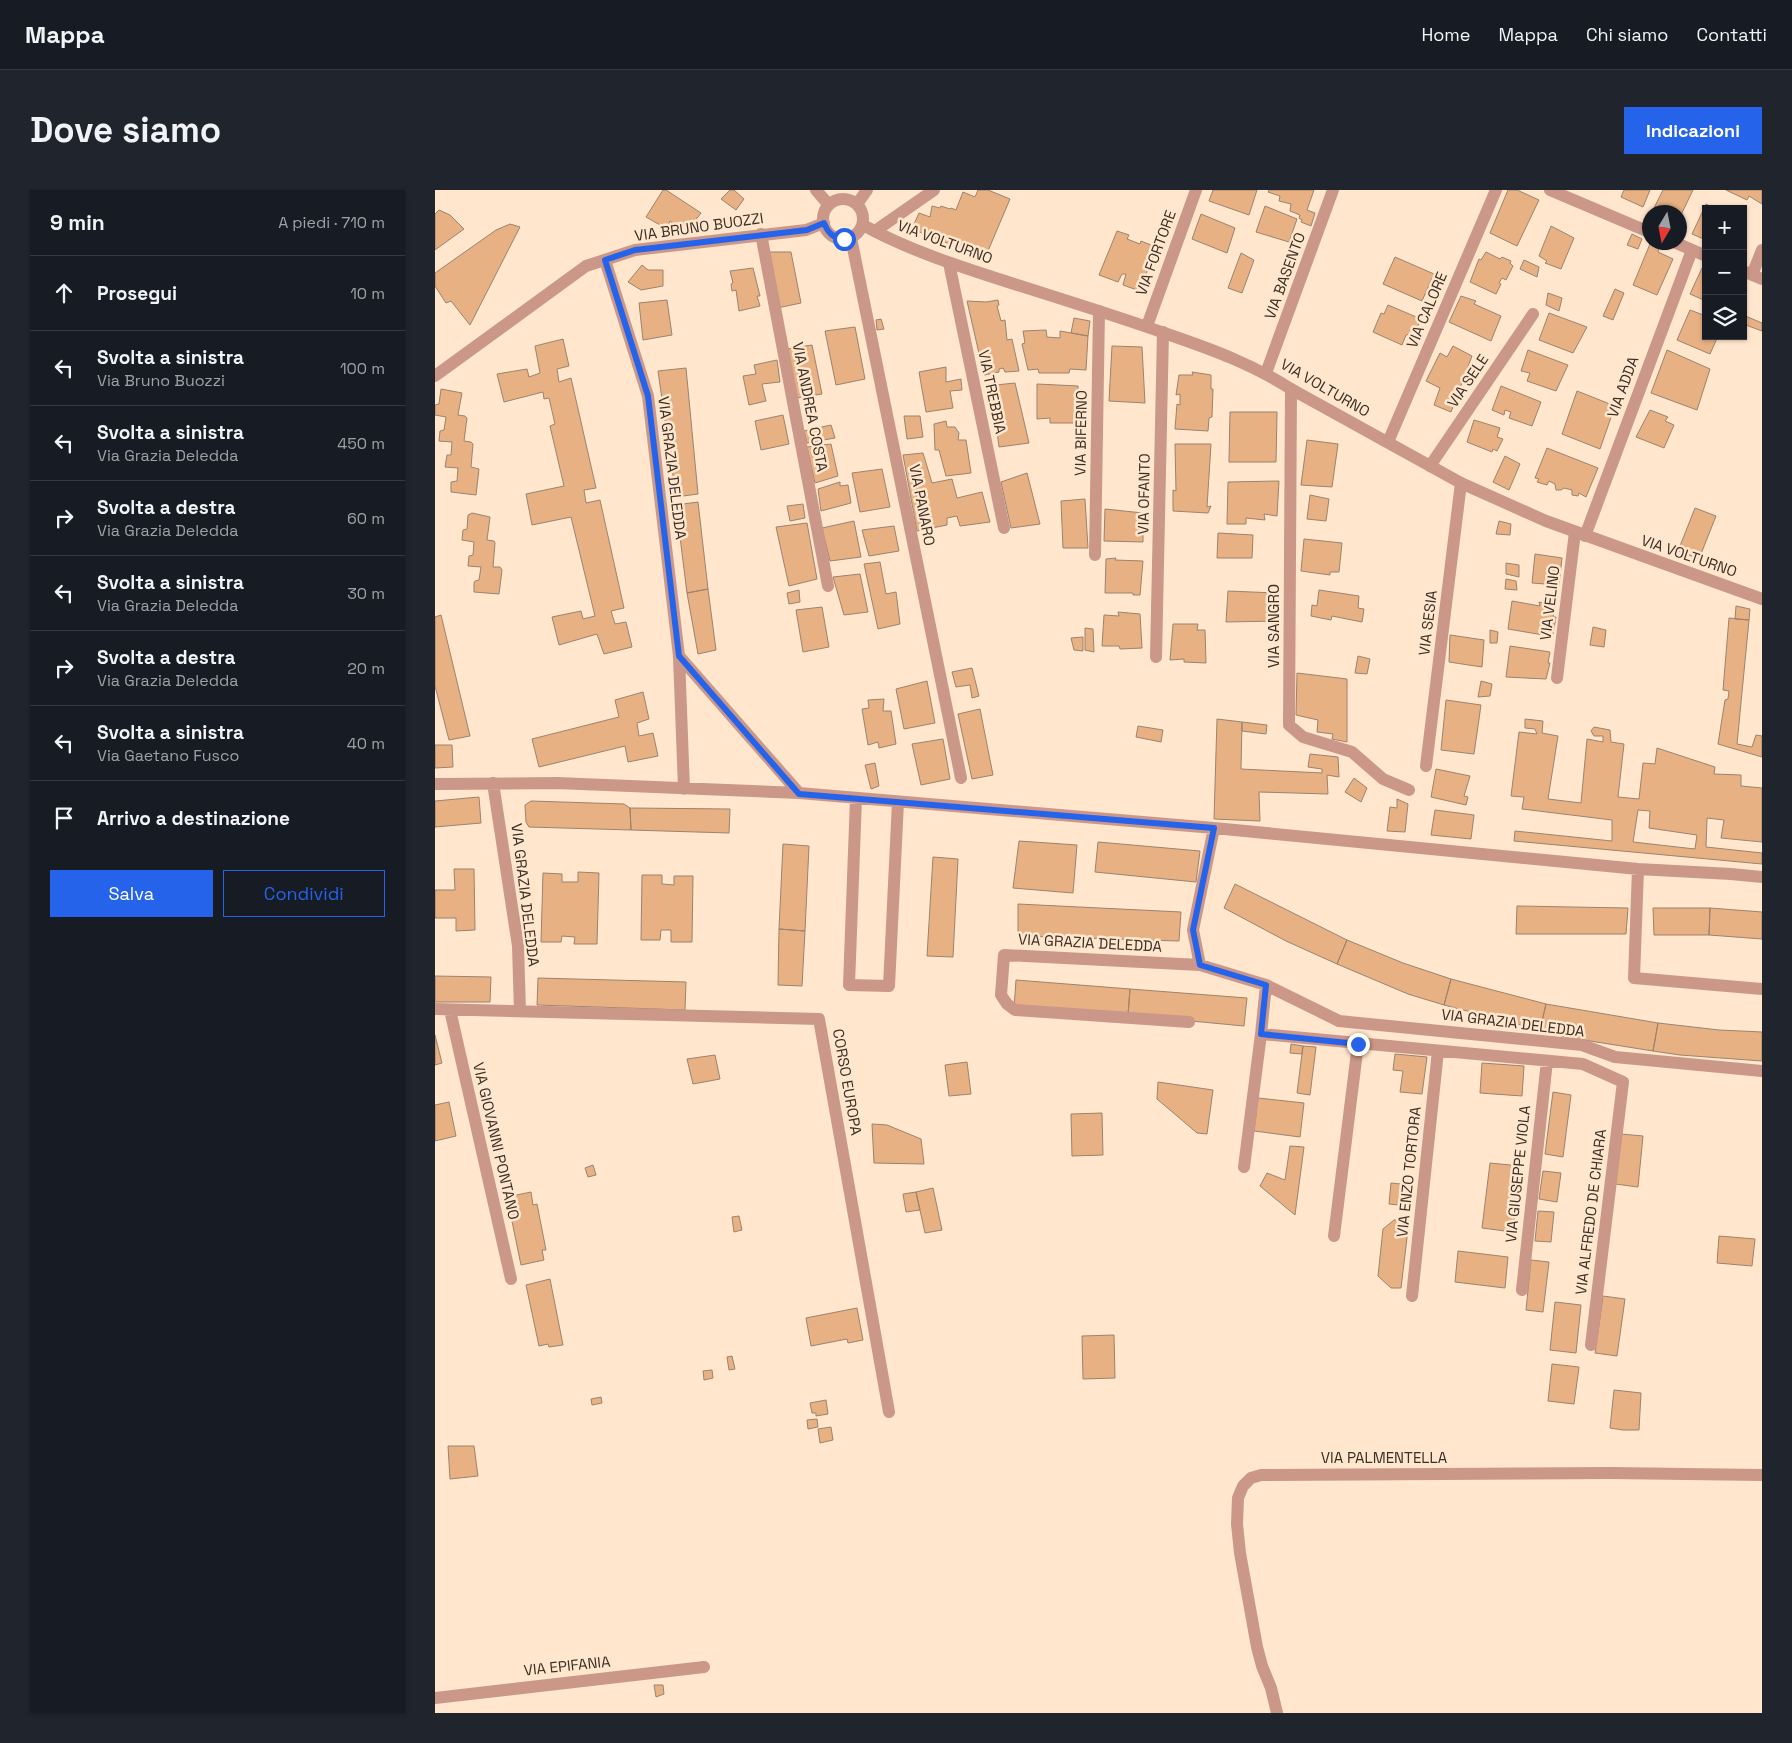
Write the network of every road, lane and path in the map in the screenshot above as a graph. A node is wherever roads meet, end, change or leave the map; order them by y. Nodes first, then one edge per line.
1 (816, 190) edge
2 (867, 190) edge
3 (934, 190) edge
4 (1196, 190) edge
5 (1333, 190) edge
6 (1496, 190) edge
7 (1550, 190) edge
8 (857, 204) junction
9 (829, 205) junction
10 (824, 223) junction
11 (863, 225) junction
12 (1642, 229) edge
13 (875, 231) junction
14 (761, 234) junction
15 (851, 238) junction
16 (1687, 248) edge
17 (1692, 250) junction
18 (1762, 250) edge
19 (1702, 254) edge
20 (605, 260) junction
21 (949, 263) junction
22 (1753, 275) edge
23 (1099, 311) junction
24 (1533, 314) dead end
25 (1147, 326) junction
26 (1163, 332) junction
27 (1266, 373) junction
28 (435, 376) edge
29 (1291, 389) junction
30 (1388, 442) junction
31 (1430, 466) junction
32 (1461, 483) junction
33 (1004, 528) dead end
34 (1580, 534) junction
35 (1095, 555) dead end
36 (828, 586) dead end
37 (1762, 599) edge
38 (679, 656) junction
39 (1157, 657) dead end
40 (1557, 678) dead end
41 (1426, 766) dead end
42 (961, 778) dead end
43 (493, 783) junction
44 (435, 784) edge
45 (684, 789) junction
46 (1409, 790) dead end
47 (799, 794) junction
48 (856, 798) junction
49 (898, 802) junction
50 (1214, 828) junction
51 (1639, 869) junction
52 (1762, 877) edge
53 (1200, 965) junction
54 (1266, 985) junction
55 (1762, 989) edge
56 (435, 1009) edge
57 (450, 1010) junction
58 (520, 1011) junction
59 (1189, 1022) dead end
60 (1261, 1034) junction
61 (1358, 1044) junction
62 (1438, 1051) junction
63 (1547, 1061) junction
64 (1762, 1071) edge
65 (1244, 1167) dead end
66 (1334, 1236) dead end
67 (511, 1279) dead end
68 (1522, 1290) dead end
69 (1412, 1296) dead end
70 (1591, 1345) dead end
71 (889, 1412) dead end
72 (1762, 1475) edge
73 (704, 1667) dead end
74 (435, 1698) edge
75 (1277, 1713) edge

1 - 9 street
2 - 8 street
3 - 13 street
4 - 25 street, VIA FORTORE
5 - 27 street, VIA BASENTO
6 - 30 street, VIA CALORE
7 - 12 street
8 - 9 street
8 - 11 street
9 - 10 street
10 - 14 street, VIA BRUNO BUOZZI
10 - 15 street
11 - 13 street, VIA VOLTURNO
11 - 15 street
13 - 21 street, VIA VOLTURNO
14 - 20 street, VIA BRUNO BUOZZI
14 - 36 street, VIA ANDREA COSTA
15 - 42 street, VIA PANARO
16 - 17 street
17 - 19 street
17 - 34 street, VIA ADDA
18 - 22 street
20 - 28 street, VIA BRUNO BUOZZI
20 - 38 street, VIA GRAZIA DELEDDA
21 - 23 street, VIA VOLTURNO
21 - 33 street, VIA TREBBIA
23 - 25 street, VIA VOLTURNO
23 - 35 street, VIA BIFERNO
24 - 31 street, VIA SELE
25 - 26 street, VIA VOLTURNO
26 - 27 street, VIA VOLTURNO
26 - 39 street, VIA OFANTO
27 - 29 street, VIA VOLTURNO
29 - 30 street, VIA VOLTURNO
29 - 46 street, VIA SANGRO
30 - 31 street, VIA VOLTURNO
31 - 32 street, VIA VOLTURNO
32 - 34 street, VIA VOLTURNO
32 - 41 street, VIA SESIA
34 - 37 street, VIA VOLTURNO
34 - 40 street, VIA VELINO
38 - 45 street, VIA GRAZIA DELEDDA
38 - 47 street
43 - 44 street
43 - 45 street
43 - 58 street, VIA GRAZIA DELEDDA
45 - 47 street
47 - 48 street
48 - 49 street
48 - 49 street
49 - 50 street
50 - 51 street
50 - 53 street
51 - 52 street
51 - 55 street
53 - 54 street, VIA GRAZIA DELEDDA
53 - 59 street, VIA GRAZIA DELEDDA
54 - 60 street
54 - 64 street, VIA GRAZIA DELEDDA
56 - 57 street, CORSO EUROPA
57 - 58 street, CORSO EUROPA
57 - 67 street, VIA GIOVANNI PONTANO
58 - 71 street, CORSO EUROPA
60 - 61 street
60 - 65 street
61 - 62 street
61 - 66 street
62 - 63 street
62 - 69 street, VIA ENZO TORTORA
63 - 68 street, VIA GIUSEPPE VIOLA
63 - 70 street, VIA ALFREDO DE CHIARA
72 - 75 street, VIA PALMENTELLA
73 - 74 street, VIA EPIFANIA

